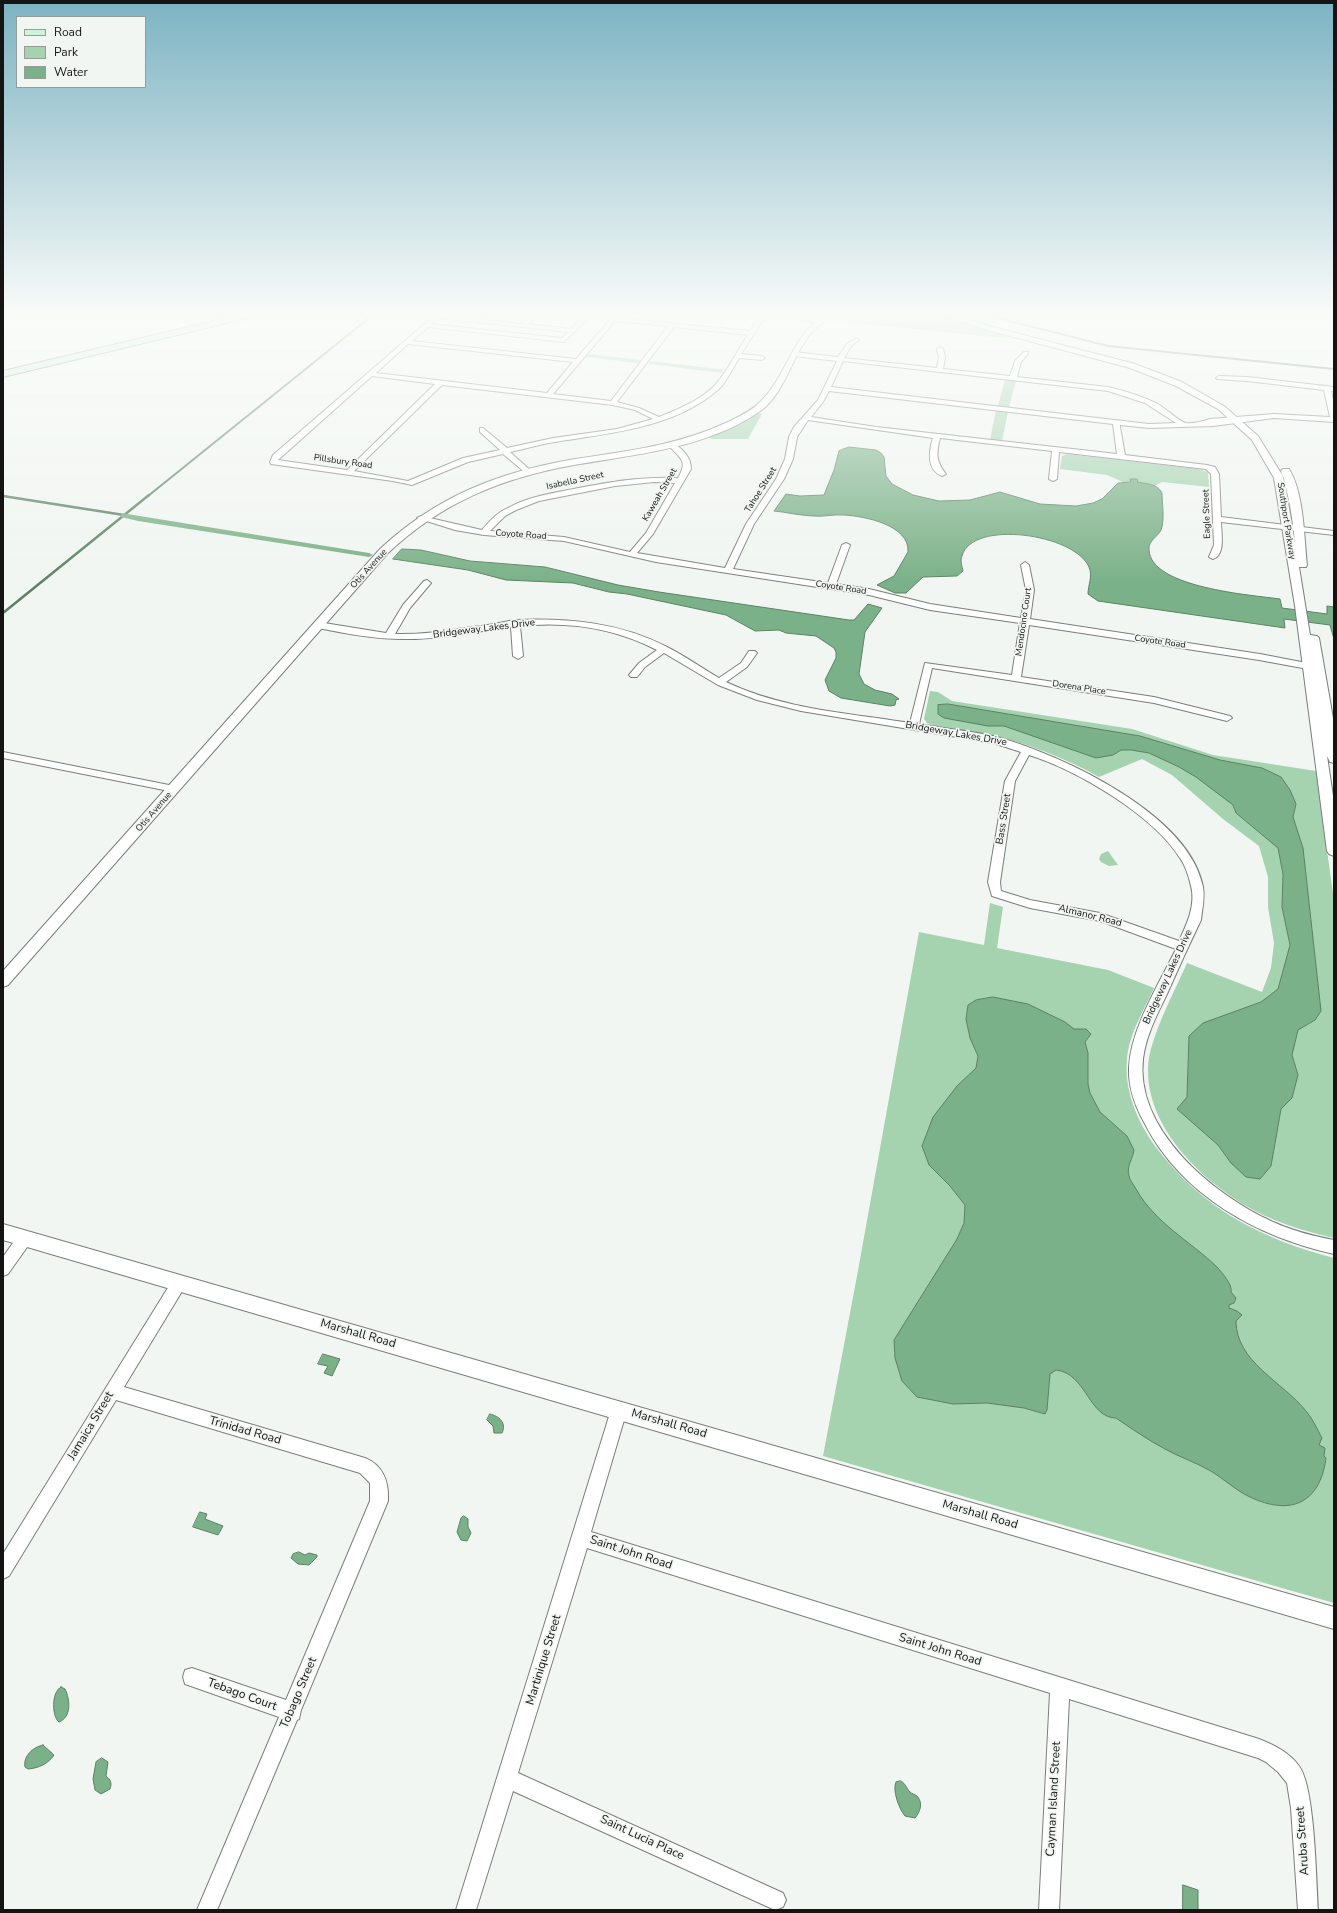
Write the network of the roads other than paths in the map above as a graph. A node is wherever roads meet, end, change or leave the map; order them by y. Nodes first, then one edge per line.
1 (337, 403) edge
2 (419, 403) edge
3 (614, 403) edge
4 (695, 403) edge
5 (763, 403) edge
6 (819, 403) edge
7 (952, 403) edge
8 (1152, 403) edge
9 (1213, 403) edge
10 (1219, 403) edge
11 (1332, 403) edge
12 (805, 418) junction
13 (660, 419) junction
14 (1334, 419) edge
15 (1240, 420) junction
16 (1117, 422) junction
17 (1183, 425) junction
18 (483, 430) dead end
19 (937, 436) junction
20 (1269, 443) dead end
21 (673, 446) junction
22 (1056, 450) junction
23 (504, 451) junction
24 (1121, 458) junction
25 (1283, 463) dead end
26 (527, 472) junction
27 (348, 473) junction
28 (942, 474) dead end
29 (1053, 479) dead end
30 (681, 481) junction
31 (421, 518) junction
32 (1217, 519) junction
33 (1286, 528) junction
34 (1298, 530) junction
35 (484, 532) junction
36 (1334, 534) edge
37 (846, 545) dead end
38 (632, 554) junction
39 (1213, 558) dead end
40 (1025, 565) dead end
41 (728, 570) junction
42 (427, 582) dead end
43 (831, 586) junction
44 (1304, 606) junction
45 (1024, 622) junction
46 (515, 623) junction
47 (318, 625) junction
48 (389, 636) junction
49 (664, 649) junction
50 (752, 653) dead end
51 (518, 656) dead end
52 (1312, 664) junction
53 (634, 676) dead end
54 (1016, 679) junction
55 (720, 682) junction
56 (1228, 718) dead end
57 (914, 726) junction
58 (1027, 750) junction
59 (3, 755) edge
60 (1329, 758) edge
61 (174, 789) junction
62 (1334, 851) edge
63 (996, 893) joint
64 (1183, 947) junction
65 (3, 981) edge
66 (3, 1232) edge
67 (25, 1238) junction
68 (1334, 1248) edge
69 (3, 1269) edge
70 (179, 1283) junction
71 (112, 1391) junction
72 (619, 1410) junction
73 (376, 1474) joint
74 (581, 1538) junction
75 (3, 1570) edge
76 (1334, 1618) edge
77 (192, 1677) dead end
78 (1060, 1688) junction
79 (292, 1712) junction
80 (1293, 1774) joint
81 (507, 1779) junction
82 (776, 1900) dead end
83 (207, 1910) edge
84 (466, 1910) edge
85 (1049, 1910) edge
86 (1308, 1910) edge

1 - 27 street, Pillsbury Road
2 - 27 street
3 - 13 street
4 - 13 street
5 - 21 street, Otis Avenue
6 - 12 street, Tahoe Street
7 - 16 street
8 - 17 street
9 - 15 street, Southport Parkway
10 - 15 street, Southport Parkway
11 - 14 street
12 - 19 street
12 - 41 street, Tahoe Street
13 - 23 street
14 - 15 street
15 - 17 street
15 - 20 street, Southport Parkway
15 - 33 street, Southport Parkway
16 - 17 street
16 - 24 street
18 - 23 street
19 - 22 street
19 - 28 street
21 - 26 street, Otis Avenue
21 - 30 street, Kaweah Street
22 - 24 street
22 - 29 street
23 - 26 street
23 - 27 street, Pillsbury Road
24 - 32 street, Eagle Street
25 - 34 street, Southport Parkway
26 - 31 street, Otis Avenue
30 - 35 street, Isabella Street
30 - 38 street, Kaweah Street
31 - 35 street, Coyote Road
31 - 47 street, Otis Avenue
32 - 33 street
32 - 39 street, Eagle Street
33 - 34 street
33 - 44 street, Southport Parkway
34 - 36 street
34 - 44 street, Southport Parkway
35 - 38 street, Coyote Road
37 - 43 street
38 - 41 street, Coyote Road
40 - 45 street, Mendocino Court
41 - 43 street, Coyote Road
42 - 48 street
43 - 45 street, Coyote Road
44 - 52 street, Southport Parkway
45 - 52 street, Coyote Road
45 - 54 street, Mendocino Court
46 - 48 street, Bridgeway Lakes Drive
46 - 49 street, Bridgeway Lakes Drive
46 - 51 street
47 - 48 street, Bridgeway Lakes Drive
47 - 61 street, Otis Avenue
49 - 53 street
49 - 55 street, Bridgeway Lakes Drive
50 - 55 street
52 - 60 street, Southport Parkway
54 - 56 street, Dorena Place
54 - 57 street, Dorena Place
55 - 57 street, Bridgeway Lakes Drive
57 - 58 street, Bridgeway Lakes Drive
58 - 63 street, Bass Street
58 - 64 street, Bridgeway Lakes Drive
59 - 61 street
60 - 62 street, Southport Parkway
61 - 65 street, Otis Avenue
63 - 64 street, Almanor Road
64 - 68 street, Bridgeway Lakes Drive
66 - 67 street, Marshall Road
67 - 69 street
67 - 70 street, Marshall Road
70 - 71 street, Jamaica Street
70 - 72 street, Marshall Road
71 - 73 street, Trinidad Road
71 - 75 street, Jamaica Street
72 - 74 street, Martinique Street
72 - 76 street, Marshall Road
73 - 79 street, Tobago Street
74 - 78 street, Saint John Road
74 - 81 street, Martinique Street
77 - 79 street, Tebago Court
78 - 80 street, Saint John Road
78 - 85 street, Cayman Island Street
79 - 83 street, Tobago Street
80 - 86 street, Aruba Street
81 - 82 street, Saint Lucia Place
81 - 84 street, Martinique Street

